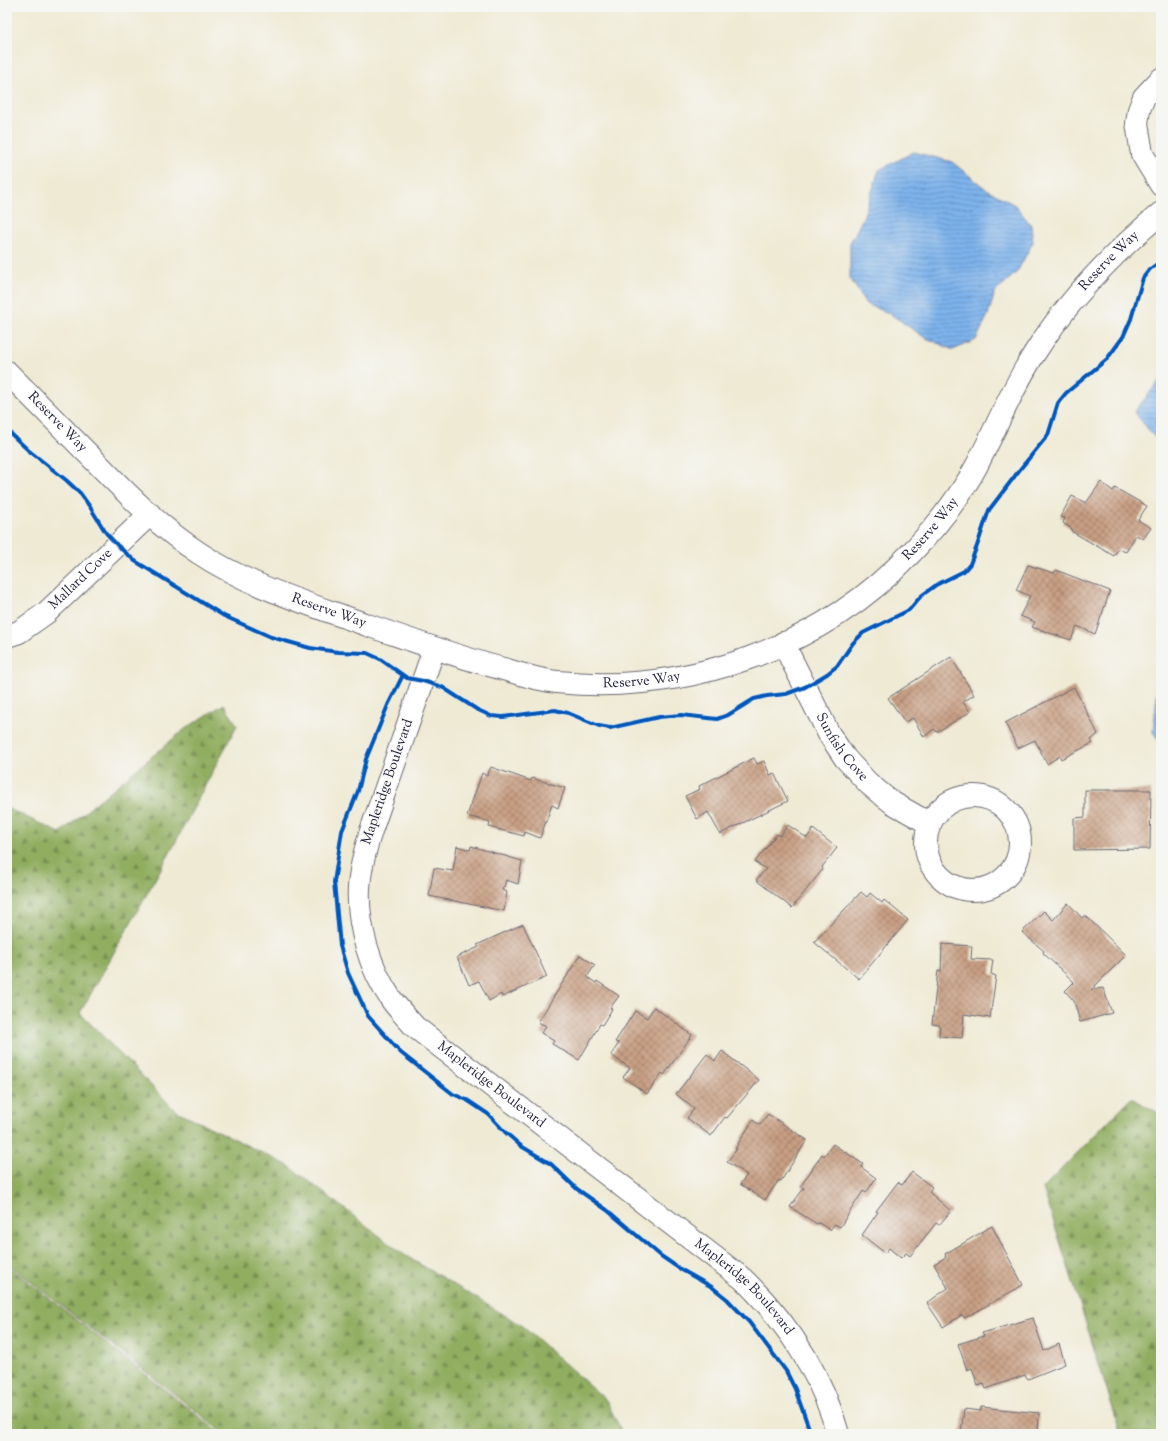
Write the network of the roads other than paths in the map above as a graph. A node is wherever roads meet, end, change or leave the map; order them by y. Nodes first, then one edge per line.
1 (1161, 79) edge
2 (1161, 185) edge
3 (1161, 213) edge
4 (7, 372) edge
5 (150, 514) junction
6 (7, 636) edge
7 (783, 643) junction
8 (434, 648) junction
9 (930, 824) junction
10 (838, 1434) edge

1 - 2 street
3 - 7 street, Reserve Way
4 - 5 street, Reserve Way
5 - 6 street, Mallard Cove
5 - 8 street, Reserve Way
7 - 8 street, Reserve Way
7 - 9 street, Sunfish Cove
8 - 10 street, Mapleridge Boulevard
9 - 9 street

